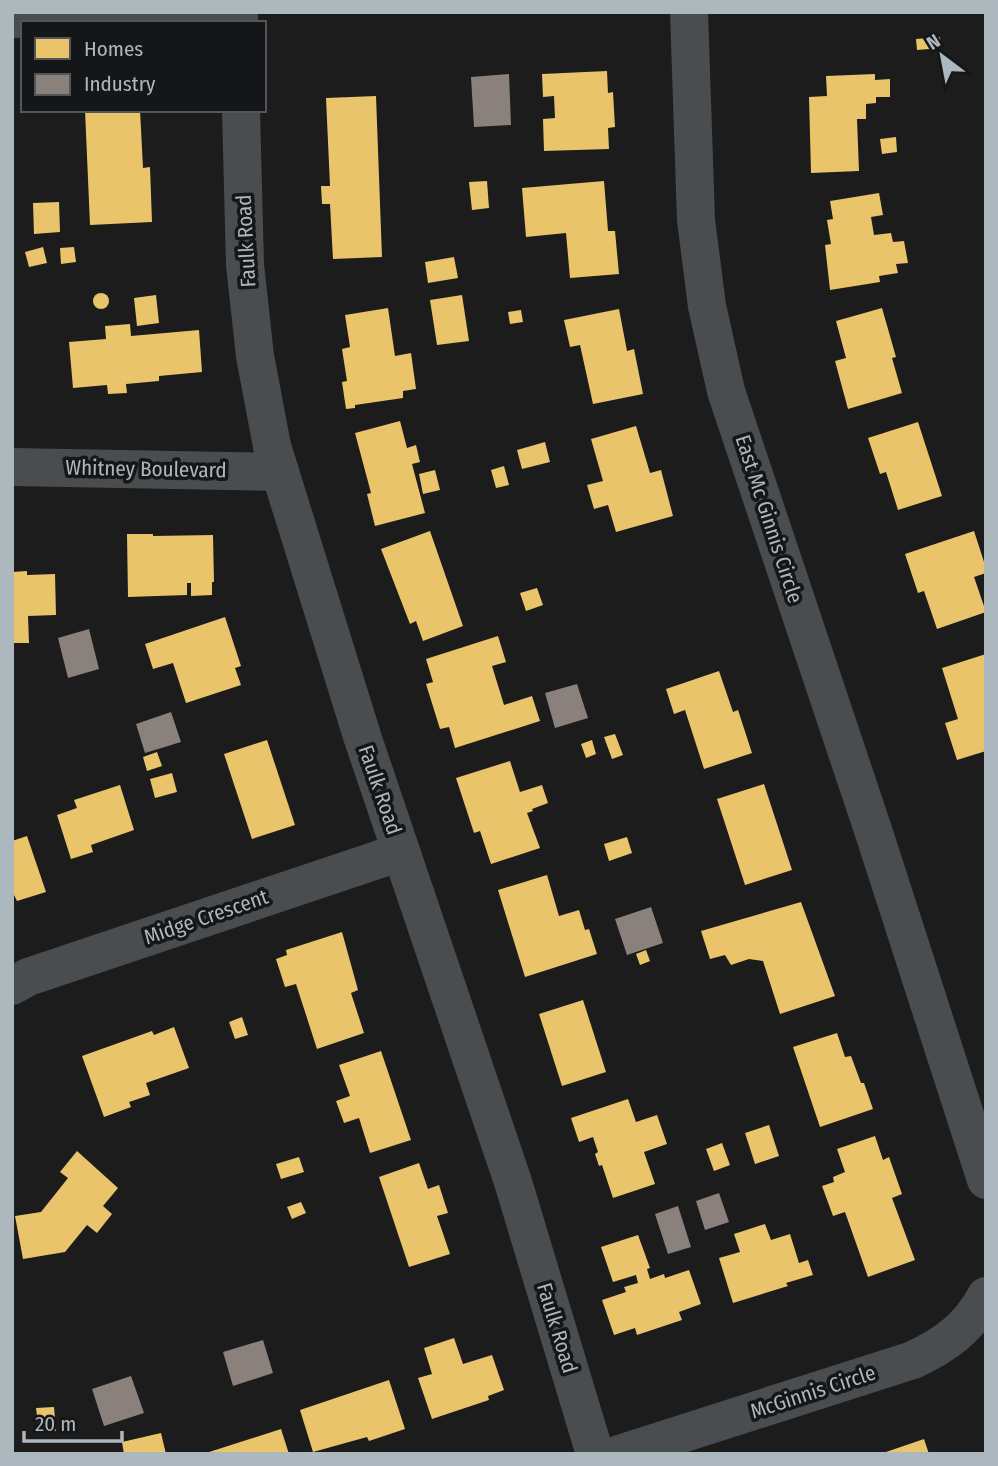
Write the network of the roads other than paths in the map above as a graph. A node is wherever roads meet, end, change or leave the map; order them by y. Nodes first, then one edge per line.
1 (212, 12) edge
2 (689, 12) edge
3 (12, 19) edge
4 (241, 112) edge
5 (12, 467) edge
6 (280, 472) junction
7 (401, 852) junction
8 (12, 986) edge
9 (986, 1180) edge
10 (986, 1296) edge
11 (595, 1454) edge
12 (619, 1454) edge

1 - 3 street
2 - 9 street, East Mc Ginnis Circle
4 - 6 street, Faulk Road
5 - 6 street, Whitney Boulevard
6 - 7 street, Faulk Road
7 - 8 street, Midge Crescent
7 - 11 street, Faulk Road
10 - 12 street, McGinnis Circle

